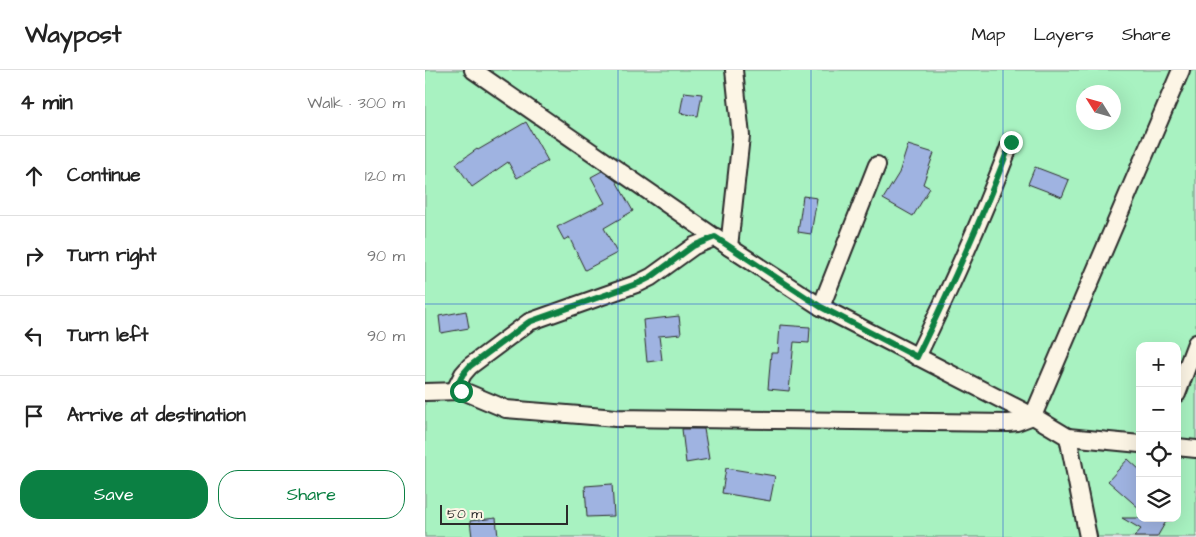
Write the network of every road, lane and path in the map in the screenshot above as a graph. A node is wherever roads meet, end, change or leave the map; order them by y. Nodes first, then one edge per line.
1 (473, 70) edge
2 (734, 70) edge
3 (1181, 70) edge
4 (1011, 142) dead end
5 (877, 165) dead end
6 (715, 237) junction
7 (729, 247) junction
8 (821, 307) junction
9 (1196, 343) edge
10 (917, 357) junction
11 (1180, 387) edge
12 (461, 391) junction
13 (425, 392) edge
14 (1033, 416) junction
15 (1068, 437) junction
16 (1136, 444) edge
17 (1181, 447) edge
18 (1196, 449) edge
19 (1088, 537) edge

1 - 6 street
2 - 7 street
3 - 14 street
4 - 10 street
5 - 8 street
6 - 7 street
6 - 12 street
7 - 8 street
8 - 10 street
9 - 11 street
10 - 14 street
12 - 13 street
12 - 14 street
14 - 15 street
15 - 16 street
15 - 19 street
17 - 18 street

